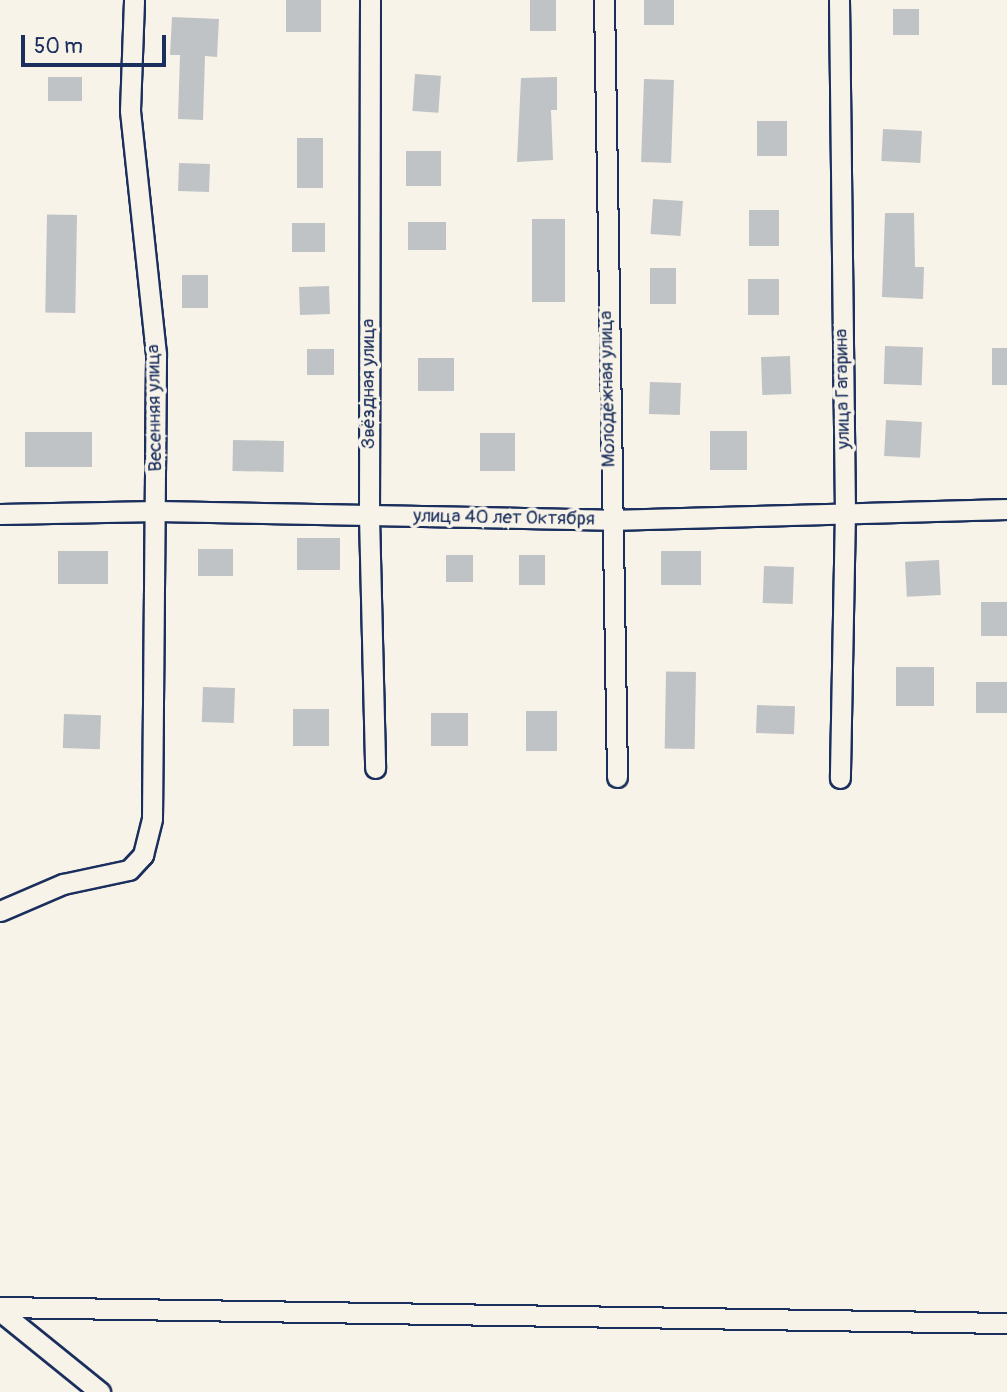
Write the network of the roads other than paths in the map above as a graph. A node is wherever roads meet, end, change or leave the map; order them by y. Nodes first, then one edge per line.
1 (134, 0) edge
2 (370, 0) edge
3 (604, 0) edge
4 (839, 0) edge
5 (1007, 509) edge
6 (845, 510) junction
7 (157, 511) junction
8 (0, 514) edge
9 (369, 516) junction
10 (610, 520) junction
11 (375, 768) dead end
12 (617, 778) dead end
13 (840, 778) dead end
14 (0, 911) edge
15 (0, 1309) edge
16 (1007, 1323) edge
17 (100, 1392) edge

1 - 7 street, Весенняя улица
2 - 9 street, Звёздная улица
3 - 10 street, Молодёжная улица
4 - 6 street, улица Гагарина
5 - 6 street, улица 40 лет Октября
6 - 10 street, улица 40 лет Октября
6 - 13 street, улица Гагарина
7 - 8 street, улица 40 лет Октября
7 - 9 street, улица 40 лет Октября
7 - 14 street, Весенняя улица
9 - 10 street, улица 40 лет Октября
9 - 11 street, Звёздная улица
10 - 12 street, Молодёжная улица
15 - 16 street
15 - 17 street

